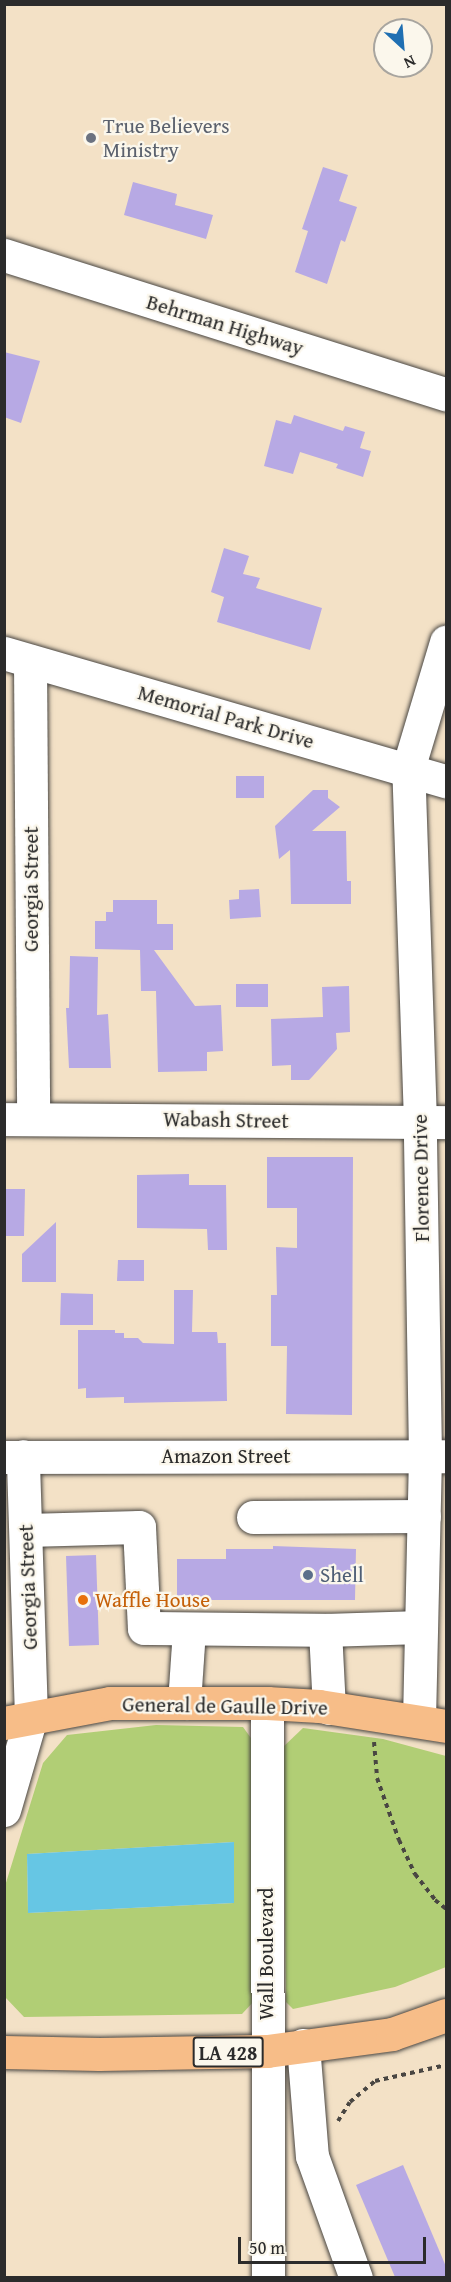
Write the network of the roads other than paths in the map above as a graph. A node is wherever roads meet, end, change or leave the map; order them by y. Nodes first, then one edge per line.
1 (4, 255) edge
2 (447, 394) edge
3 (447, 642) edge
4 (17, 657) edge
5 (408, 769) junction
6 (447, 781) edge
7 (19, 1118) edge
8 (433, 1122) edge
9 (14, 1456) edge
10 (436, 1456) edge
11 (424, 1515) junction
12 (253, 1517) dead end
13 (26, 1530) junction
14 (421, 1627) junction
15 (189, 1630) junction
16 (325, 1630) junction
17 (184, 1703) junction
18 (267, 1703) junction
19 (330, 1708) junction
20 (18, 1720) edge
21 (433, 1723) edge
22 (4, 1809) edge
23 (447, 2016) edge
24 (303, 2045) junction
25 (267, 2051) junction
26 (4, 2052) edge
27 (268, 2277) edge
28 (356, 2277) edge

1 - 2 street, Behrman Highway
3 - 5 street, Florence Drive
4 - 5 street, Memorial Park Drive
4 - 7 street, Georgia Street
5 - 6 street, Memorial Park Drive
5 - 8 street, Florence Drive
7 - 8 street, Wabash Street
8 - 10 street, Florence Drive
9 - 10 street, Amazon Street
9 - 13 street, Georgia Street
10 - 11 street, Florence Drive
11 - 12 street
11 - 14 street, Florence Drive
13 - 15 street
13 - 20 street, Georgia Street
14 - 16 street
14 - 21 street, Florence Drive
15 - 16 street
15 - 17 street
16 - 19 street
17 - 18 main road, General de Gaulle Drive
17 - 20 main road, General de Gaulle Drive
18 - 19 main road, General de Gaulle Drive
18 - 25 street, Wall Boulevard
19 - 21 main road, General de Gaulle Drive
20 - 22 street
23 - 24 main road, LA 428
24 - 25 main road, LA 428
24 - 28 street
25 - 26 main road, LA 428
25 - 27 street, Wall Boulevard

